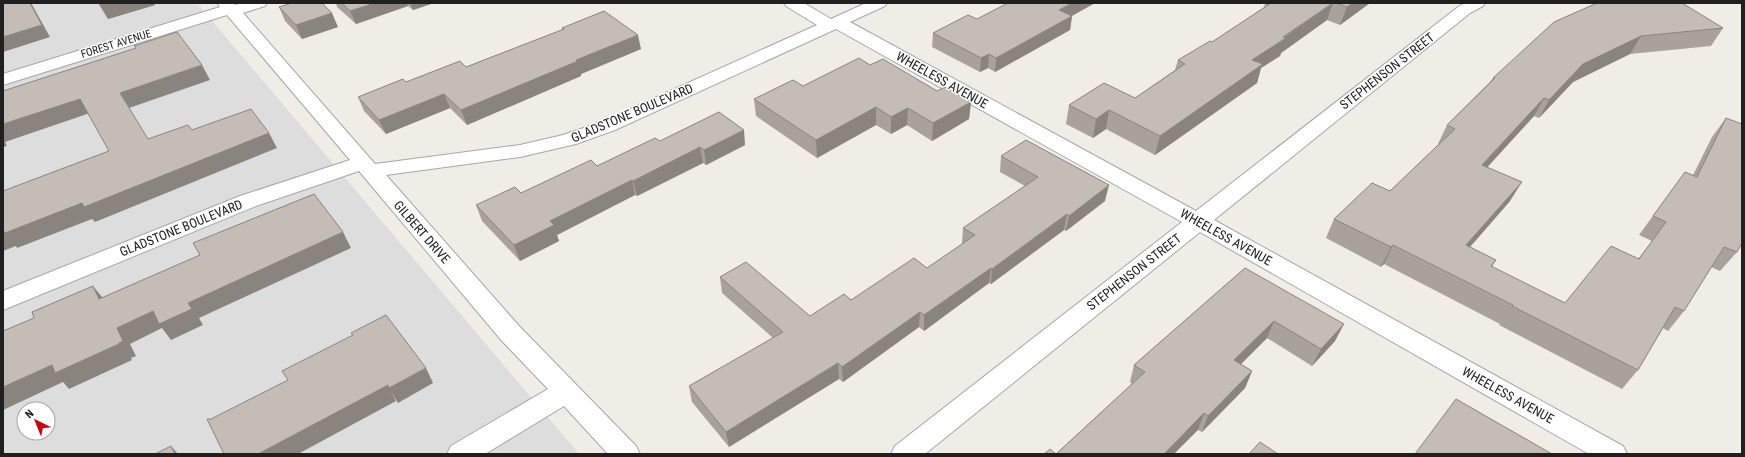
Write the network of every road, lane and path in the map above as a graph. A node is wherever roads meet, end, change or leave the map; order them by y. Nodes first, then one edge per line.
1 (259, 3) edge
2 (792, 3) edge
3 (879, 3) edge
4 (1477, 3) edge
5 (229, 8) edge
6 (834, 24) junction
7 (3, 80) edge
8 (366, 167) junction
9 (1198, 221) junction
10 (3, 301) edge
11 (567, 391) junction
12 (461, 454) edge
13 (626, 454) edge
14 (905, 454) edge
15 (1613, 454) edge

1 - 5 street, FOREST AVENUE
2 - 6 street, WHEELESS AVENUE
3 - 6 street, GLADSTONE BOULEVARD
4 - 9 street, STEPHENSON STREET
5 - 7 street, FOREST AVENUE
5 - 8 street, GILBERT DRIVE
6 - 8 street, GLADSTONE BOULEVARD
6 - 9 street, WHEELESS AVENUE
8 - 10 street, GLADSTONE BOULEVARD
8 - 11 street, GILBERT DRIVE
9 - 14 street, STEPHENSON STREET
9 - 15 street, WHEELESS AVENUE
11 - 12 street
11 - 13 street, GILBERT DRIVE

